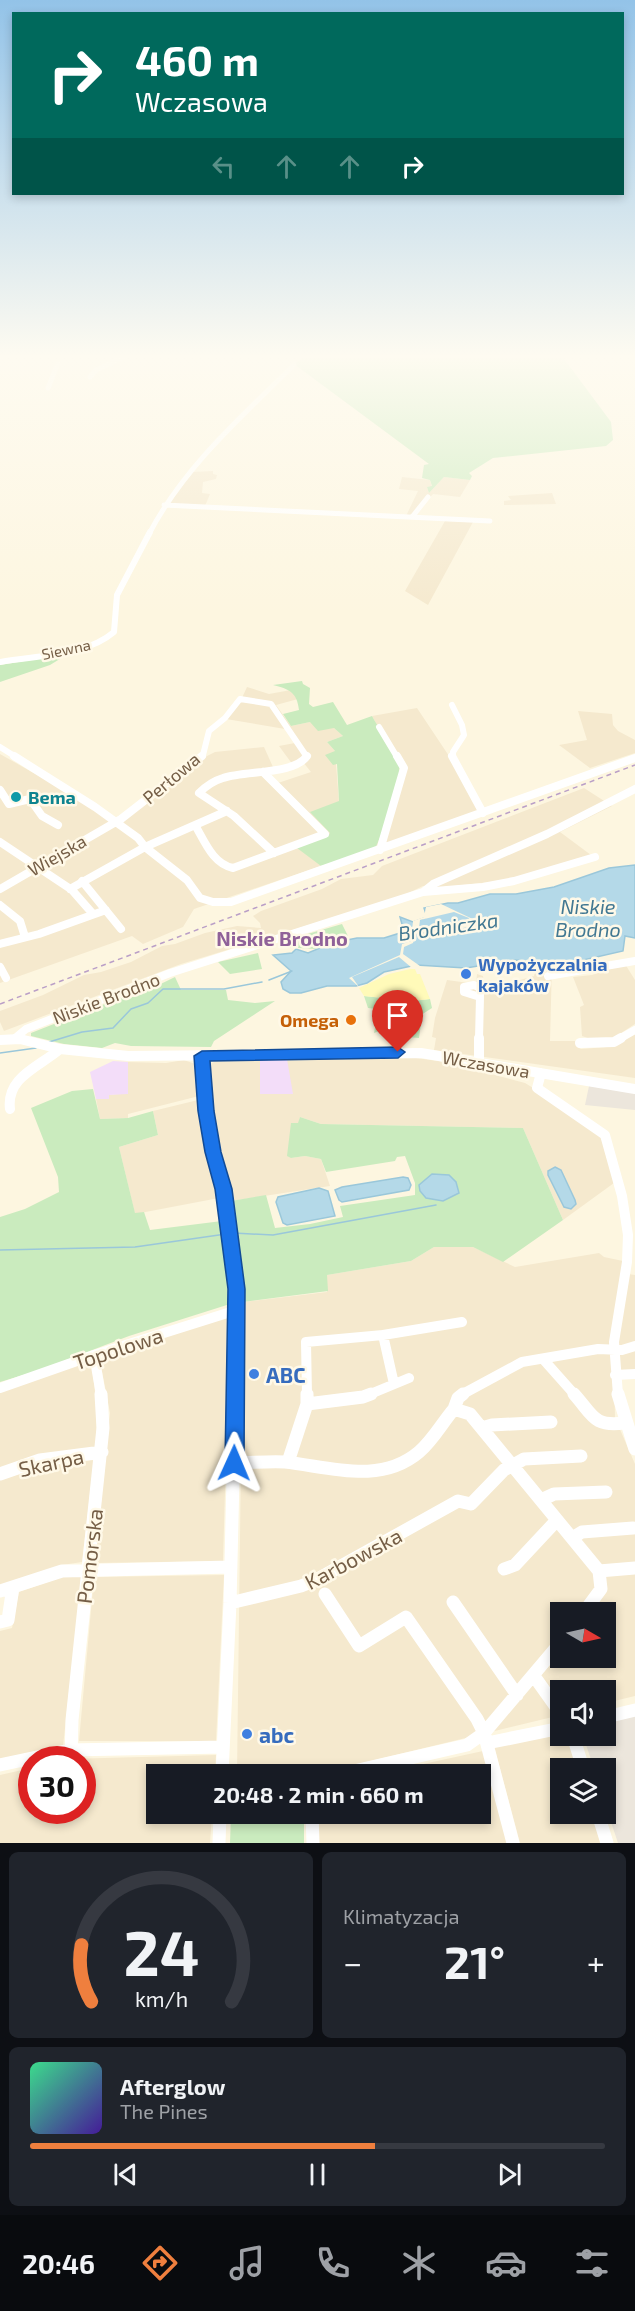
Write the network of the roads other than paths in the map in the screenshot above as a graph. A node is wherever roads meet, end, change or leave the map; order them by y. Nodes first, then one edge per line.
1 (216, 442) edge
2 (428, 497) dead end
3 (164, 505) junction
4 (412, 517) junction
5 (489, 521) dead end
6 (0, 662) edge
7 (452, 705) dead end
8 (379, 727) dead end
9 (0, 747) edge
10 (635, 758) edge
11 (263, 772) junction
12 (635, 789) edge
13 (0, 790) edge
14 (9, 804) junction
15 (0, 807) edge
16 (228, 811) junction
17 (483, 813) junction
18 (114, 822) junction
19 (58, 825) dead end
20 (195, 825) junction
21 (0, 842) edge
22 (145, 847) junction
23 (380, 850) junction
24 (274, 853) junction
25 (595, 857) dead end
26 (36, 868) junction
27 (82, 881) junction
28 (0, 889) edge
29 (70, 889) junction
30 (423, 892) junction
31 (0, 905) edge
32 (106, 910) junction
33 (93, 914) junction
34 (121, 929) dead end
35 (25, 937) junction
36 (0, 944) edge
37 (635, 961) edge
38 (0, 967) edge
39 (548, 976) dead end
40 (6, 978) dead end
41 (480, 997) dead end
42 (635, 1030) edge
43 (14, 1039) junction
44 (0, 1040) edge
45 (580, 1043) dead end
46 (60, 1049) junction
47 (202, 1056) junction
48 (479, 1062) junction
49 (541, 1073) junction
50 (635, 1089) edge
51 (9, 1109) dead end
52 (237, 1310) junction
53 (462, 1322) dead end
54 (384, 1335) junction
55 (635, 1346) edge
56 (612, 1350) junction
57 (94, 1355) junction
58 (543, 1359) junction
59 (635, 1374) edge
60 (615, 1375) junction
61 (408, 1378) dead end
62 (394, 1384) junction
63 (0, 1388) edge
64 (307, 1404) junction
65 (454, 1409) junction
66 (551, 1422) dead end
67 (624, 1423) junction
68 (482, 1428) junction
69 (635, 1449) edge
70 (102, 1452) junction
71 (581, 1456) dead end
72 (288, 1462) junction
73 (234, 1463) junction
74 (513, 1464) junction
75 (0, 1474) edge
76 (606, 1492) dead end
77 (541, 1500) junction
78 (557, 1520) junction
79 (633, 1528) dead end
80 (572, 1538) junction
81 (231, 1567) junction
82 (635, 1568) edge
83 (87, 1569) junction
84 (504, 1569) dead end
85 (599, 1571) junction
86 (7, 1589) edge
87 (325, 1594) dead end
88 (453, 1602) dead end
89 (591, 1602) edge
90 (230, 1603) junction
91 (0, 1622) edge
92 (550, 1656) edge
93 (534, 1676) junction
94 (517, 1695) junction
95 (550, 1699) edge
96 (635, 1710) edge
97 (616, 1715) edge
98 (550, 1729) edge
99 (485, 1738) junction
100 (71, 1746) edge
101 (224, 1747) junction
102 (96, 1753) edge
103 (18, 1762) edge
104 (223, 1764) edge
105 (384, 1764) edge
106 (0, 1765) edge
107 (220, 1824) edge
108 (312, 1824) edge
109 (601, 1824) edge
110 (219, 1843) edge
111 (313, 1843) edge
112 (513, 1843) edge
113 (607, 1843) edge

1 - 3 street
2 - 4 street
3 - 4 street
3 - 6 street, Siewna
4 - 5 street
7 - 17 street
8 - 23 street
9 - 18 street
10 - 17 street
11 - 16 street
11 - 18 street, Perłowa
11 - 24 street
12 - 30 street
13 - 14 street
14 - 15 street
14 - 19 street
16 - 20 street
16 - 24 street
17 - 23 street
18 - 22 street
18 - 26 street, Wiejska
20 - 22 street
20 - 24 street
21 - 26 street
22 - 23 street
22 - 27 street
25 - 30 street, Niskie Brodno
26 - 28 street, Wiejska
26 - 29 street
27 - 29 street
27 - 32 street
29 - 33 street
30 - 43 street, Niskie Brodno
31 - 35 street
32 - 33 street
32 - 34 street
33 - 35 street
35 - 36 street
37 - 39 street
38 - 40 street
41 - 48 street
42 - 45 street
43 - 44 street, Niskie Brodno
43 - 46 street, Wczasowa
46 - 47 street, Wczasowa
46 - 51 street
47 - 48 street, Wczasowa
47 - 52 street
48 - 49 street, Wczasowa
49 - 50 street, Wczasowa
49 - 56 street
52 - 57 street, Topolowa
52 - 73 street
53 - 54 street
54 - 62 street
54 - 64 street
55 - 56 street
56 - 58 street
56 - 60 street
57 - 63 street, Topolowa
57 - 70 street, Pomorska
58 - 65 street
58 - 67 street
59 - 60 street
60 - 67 street
61 - 62 street
62 - 64 street
64 - 72 street
65 - 68 street
65 - 72 street
66 - 68 street
67 - 69 street
68 - 74 street
70 - 75 street, Skarpa
70 - 83 street, Pomorska
71 - 74 street
72 - 73 street
73 - 81 street
74 - 77 street
74 - 90 street, Karbowska
76 - 77 street
77 - 78 street
78 - 80 street
78 - 84 street
79 - 80 street
80 - 85 street
81 - 83 street
81 - 90 street
82 - 85 street
83 - 86 street
83 - 100 street, Pomorska
85 - 89 street
86 - 91 street
87 - 99 street
88 - 94 street
90 - 101 street
92 - 93 street
93 - 94 street
93 - 95 street
94 - 99 street
96 - 97 street
98 - 99 street
99 - 105 street
99 - 112 street
101 - 102 street
101 - 104 street
103 - 106 street
107 - 110 street
108 - 111 street
109 - 113 street

